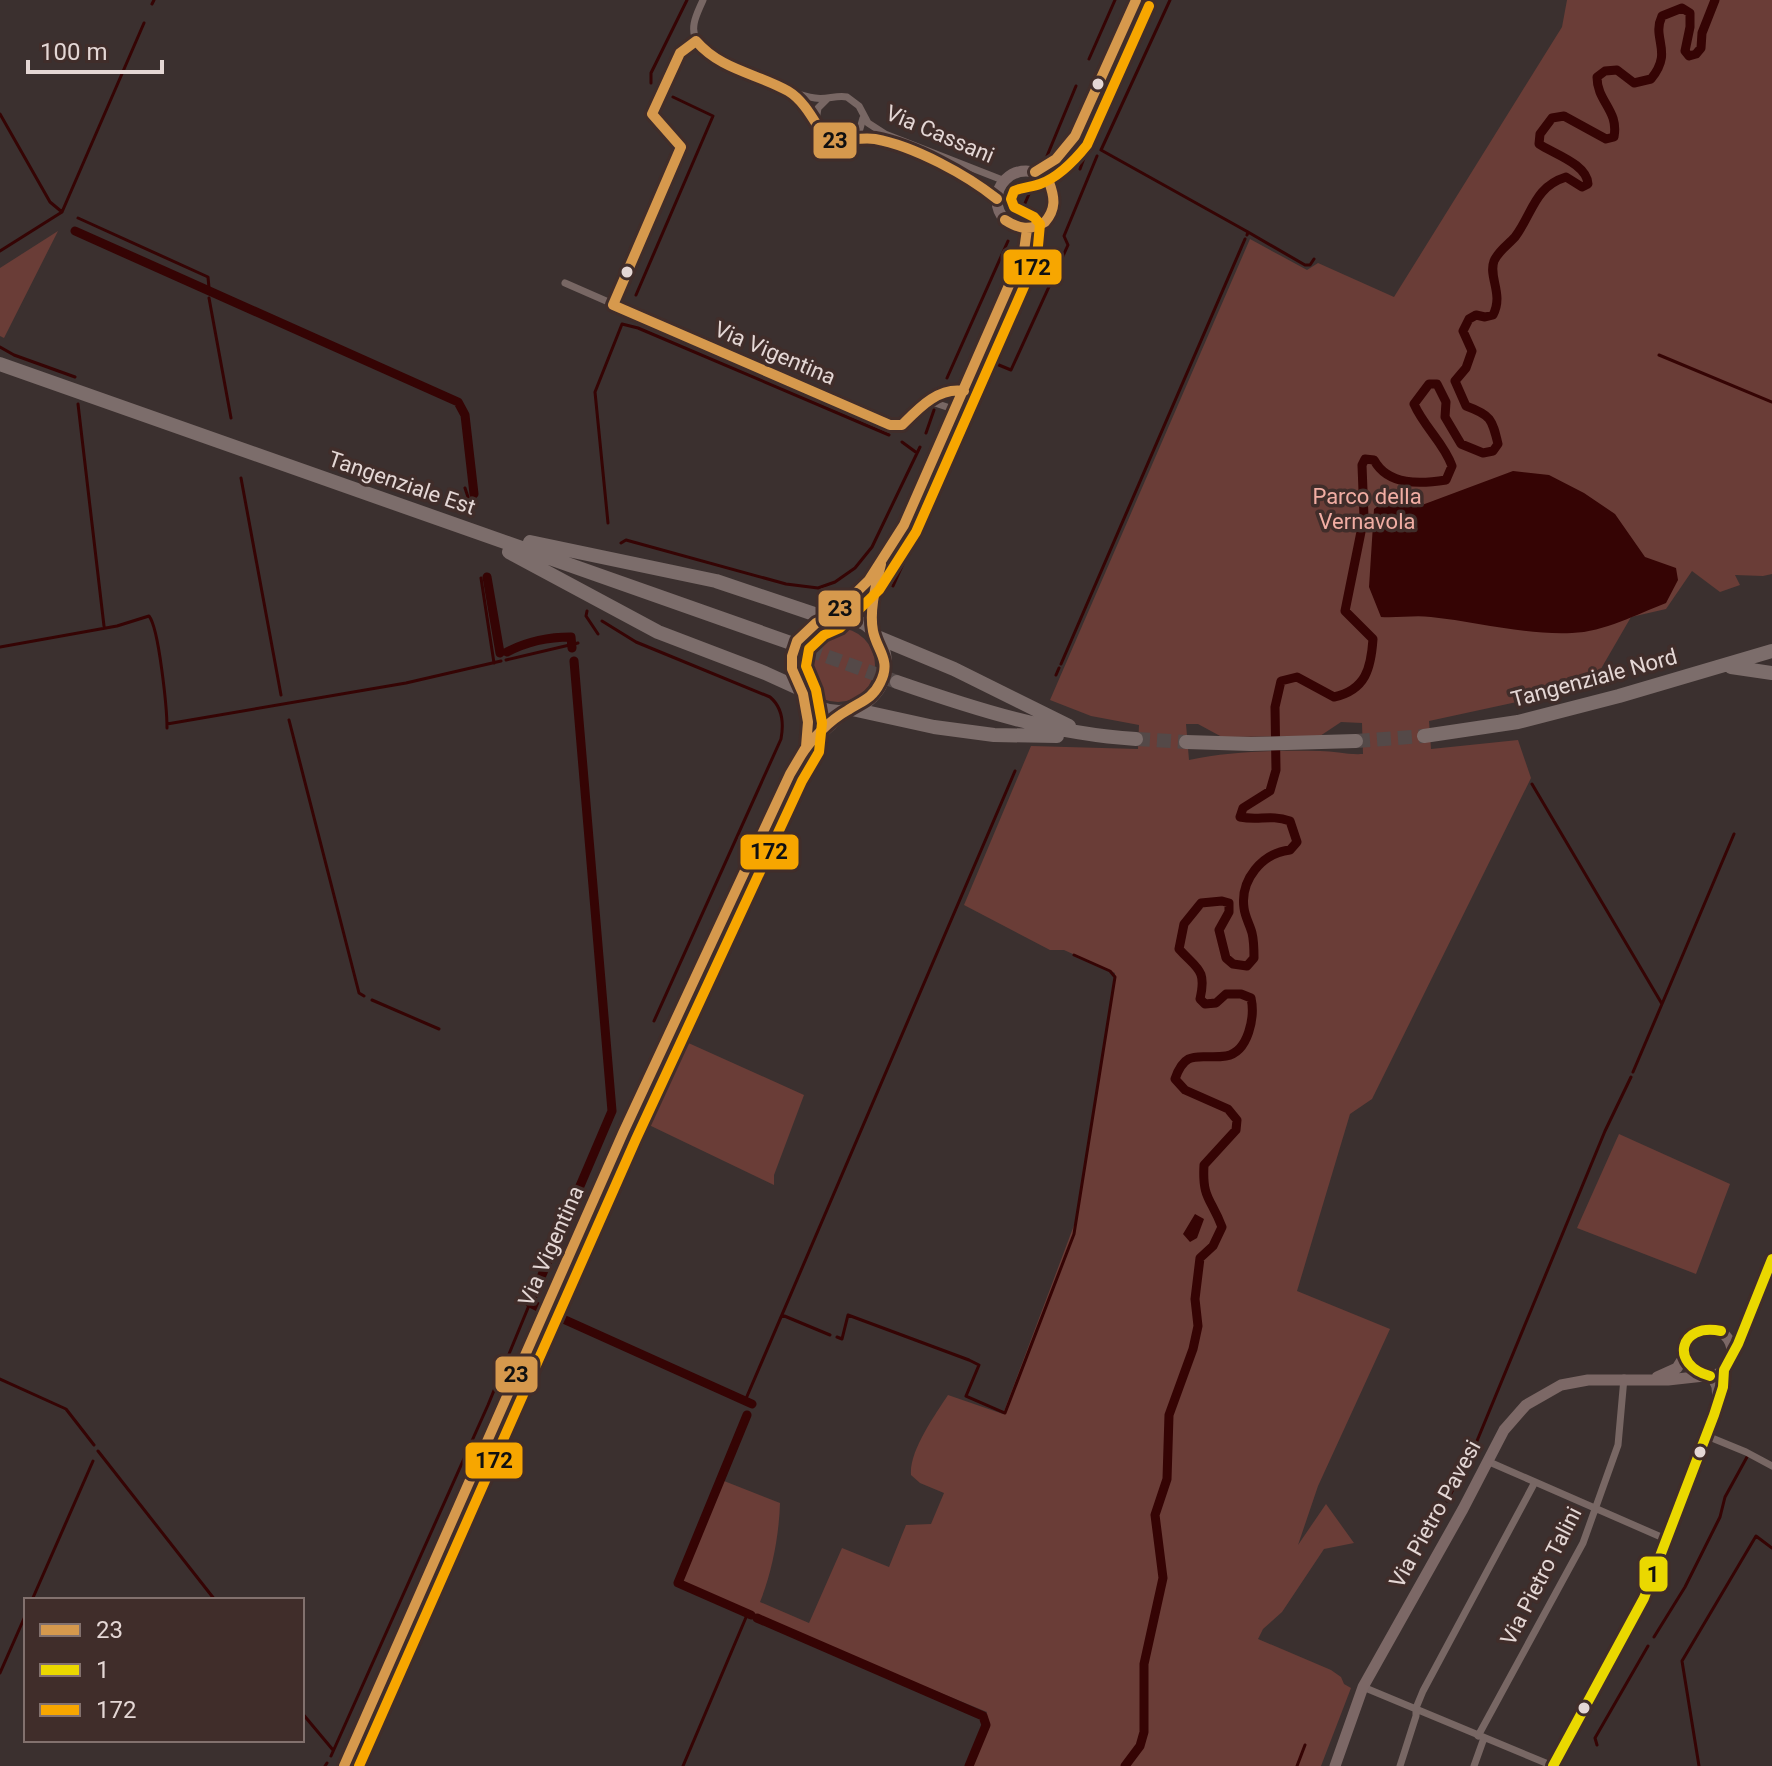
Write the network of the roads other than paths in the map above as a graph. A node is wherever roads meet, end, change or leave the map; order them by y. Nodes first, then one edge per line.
1 (703, 0) edge
2 (1136, 0) edge
3 (790, 92) junction
4 (827, 99) junction
5 (863, 118) junction
6 (816, 121) junction
7 (1075, 136) junction
8 (853, 138) junction
9 (1035, 172) junction
10 (1005, 181) junction
11 (1049, 182) junction
12 (997, 199) junction
13 (1027, 229) junction
14 (565, 283) dead end
15 (0, 364) edge
16 (964, 391) junction
17 (923, 406) junction
18 (956, 410) junction
19 (418, 512) junction
20 (881, 564) junction
21 (828, 618) junction
22 (875, 634) junction
23 (788, 642) tunnel mouth
24 (1772, 651) edge
25 (1723, 666) junction
26 (1772, 673) edge
27 (897, 682) tunnel mouth
28 (800, 691) junction
29 (850, 709) junction
30 (1424, 736) tunnel mouth
31 (1096, 737) junction
32 (1136, 739) tunnel mouth
33 (1356, 741) tunnel mouth
34 (1186, 742) tunnel mouth
35 (806, 747) junction
36 (1772, 1259) edge
37 (1751, 1313) junction
38 (1721, 1331) junction
39 (1732, 1354) junction
40 (1684, 1357) junction
41 (1724, 1370) junction
42 (1707, 1376) junction
43 (1624, 1378) junction
44 (1651, 1379) junction
45 (1714, 1415) junction
46 (1707, 1436) junction
47 (1487, 1461) junction
48 (1772, 1466) edge
49 (1535, 1482) junction
50 (1595, 1509) junction
51 (1668, 1540) junction
52 (1363, 1687) junction
53 (1416, 1708) junction
54 (1481, 1737) junction
55 (344, 1766) edge
56 (1335, 1766) edge
57 (1400, 1766) edge
58 (1474, 1766) edge
59 (1553, 1766) edge

1 - 3 street, Via Cassani
2 - 7 street
3 - 4 street, Via Cassani
3 - 6 street, Via Cassani
4 - 5 street, Via Cassani
4 - 6 street
5 - 8 street, Via Cassani
5 - 10 street, Via Cassani
6 - 8 street, Via Cassani
7 - 9 street
7 - 11 street
8 - 12 street, Via Cassani
9 - 10 street
9 - 11 street
10 - 12 street
11 - 13 street
12 - 13 street
13 - 16 street, Via Vigentina
14 - 17 street, Via Vigentina
15 - 19 highway, Tangenziale Est
16 - 17 street, Via Vigentina
16 - 18 street, Via Vigentina
17 - 18 street
18 - 20 street, Via Vigentina
19 - 21 highway
19 - 23 highway, Tangenziale Est
19 - 28 highway
20 - 21 street, Via Vigentina
20 - 22 street, Via Vigentina
21 - 22 main road
21 - 28 main road, Via Vigentina
22 - 29 main road, Via Vigentina
22 - 31 highway
24 - 25 highway, Tangenziale Nord
25 - 26 highway
25 - 30 highway, Tangenziale Nord
27 - 31 highway
28 - 29 main road
28 - 35 main road, Via Vigentina
29 - 31 highway
29 - 35 main road, Via Vigentina
31 - 32 highway
33 - 34 highway
35 - 55 main road, Via Vigentina
36 - 37 street
37 - 38 street
37 - 39 street
38 - 39 street
38 - 40 street
39 - 41 street
40 - 42 street
40 - 44 street
41 - 42 street
41 - 45 street
42 - 44 street, Via Pietro Pavesi
42 - 45 street
43 - 44 street, Via Pietro Pavesi
43 - 47 street, Via Pietro Pavesi
43 - 50 street, Via Pietro Talini
45 - 46 street
46 - 48 street
46 - 51 street
47 - 49 street
47 - 52 street, Via Pietro Pavesi
49 - 50 street
49 - 53 street
50 - 51 street
50 - 54 street, Via Pietro Talini
51 - 59 street
52 - 53 street
52 - 56 street, Via Pietro Pavesi
53 - 54 street
53 - 57 street
54 - 58 street, Via Pietro Talini
54 - 59 street

